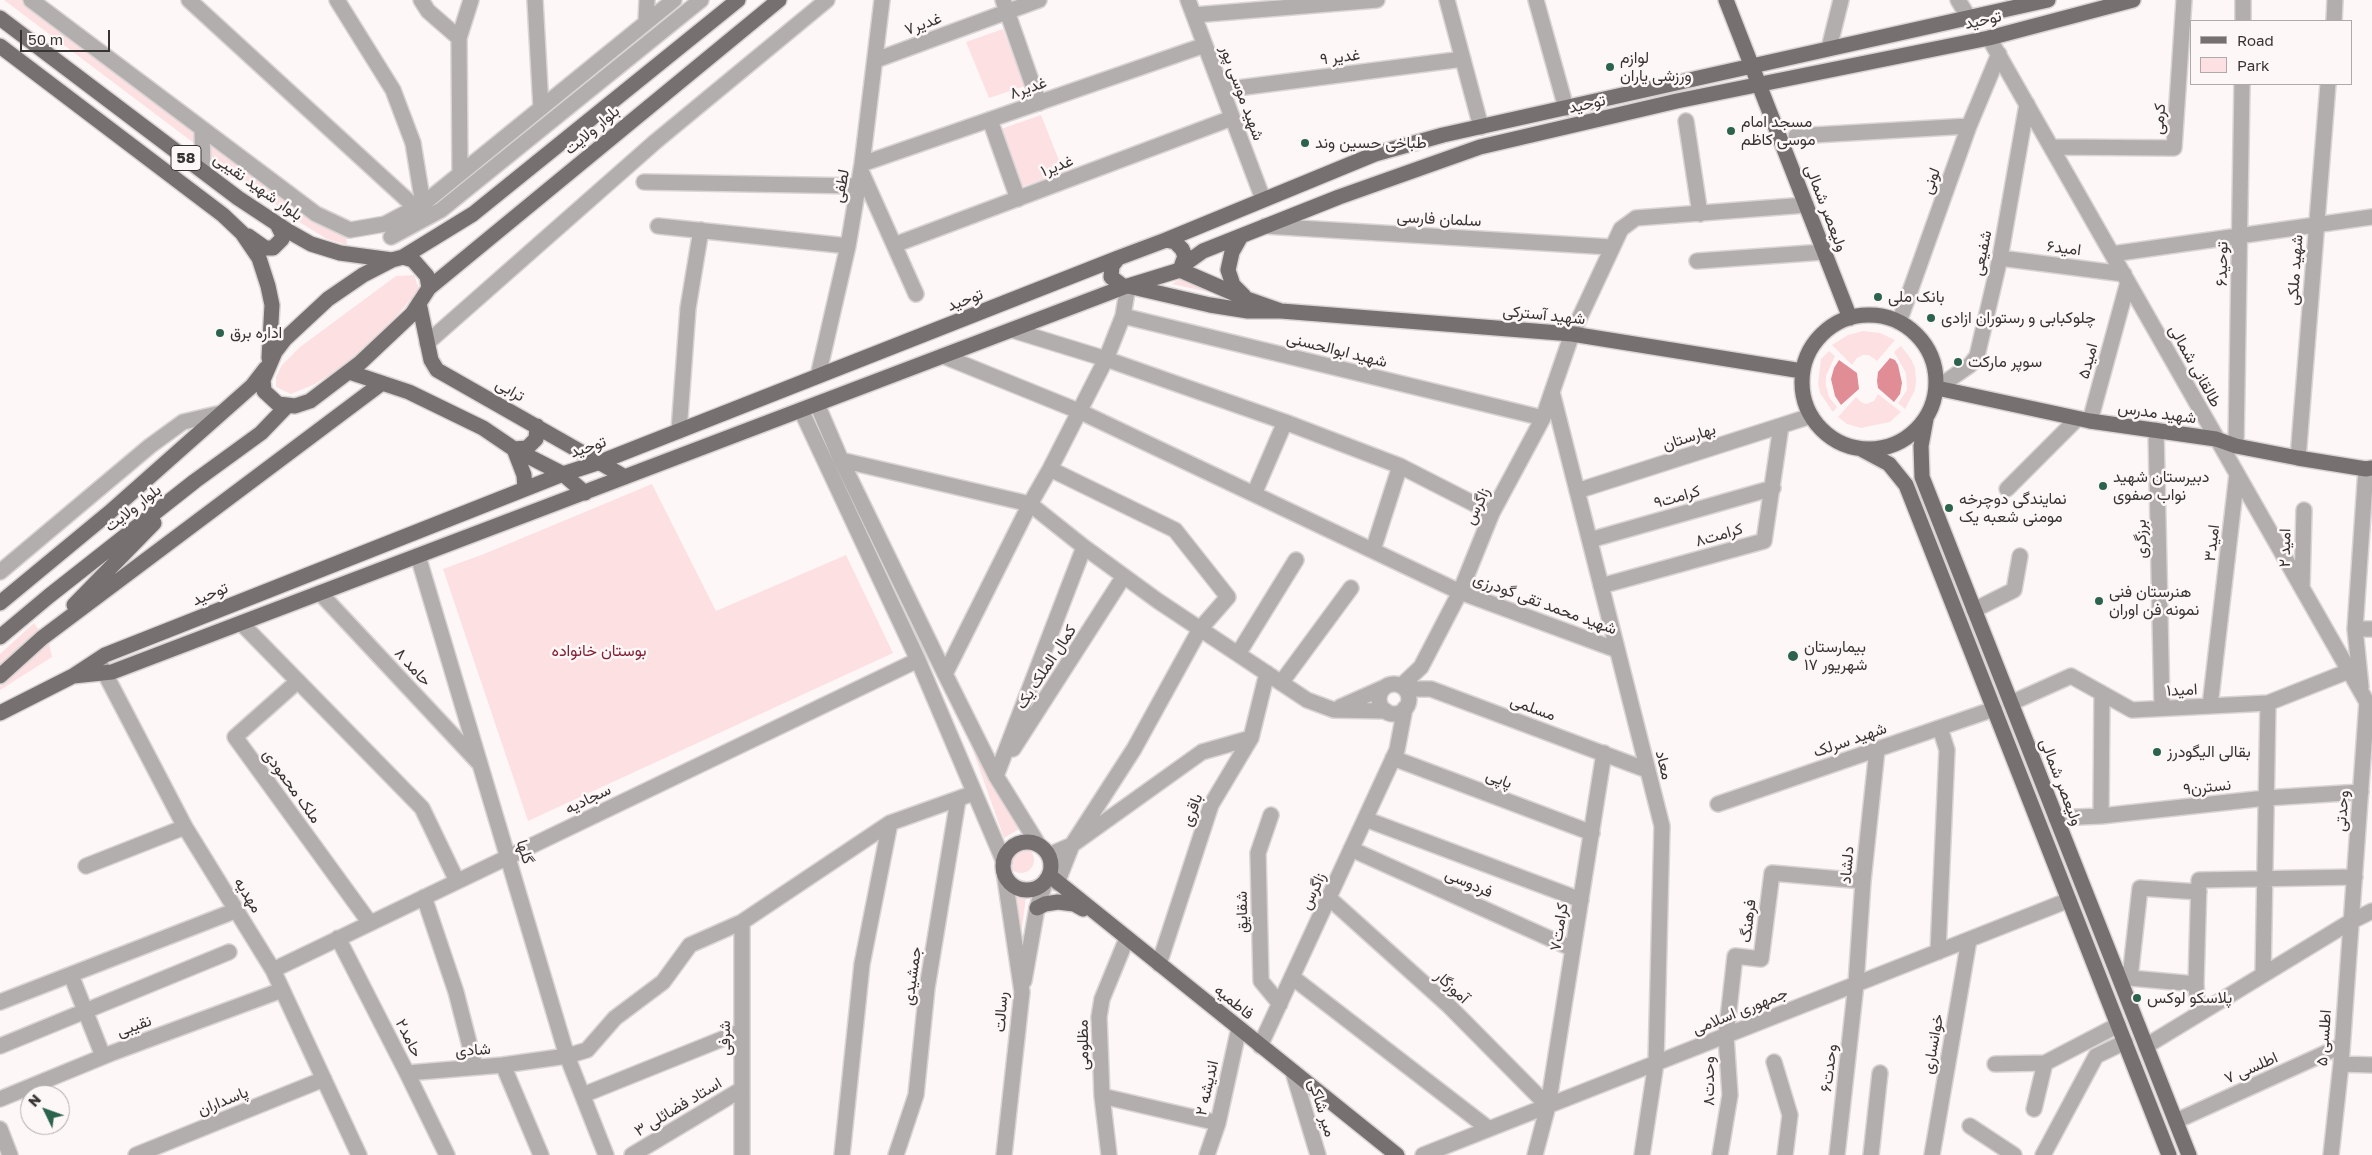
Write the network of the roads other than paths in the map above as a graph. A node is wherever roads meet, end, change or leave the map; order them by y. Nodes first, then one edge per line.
1 (31, 0) edge
2 (189, 0) edge
3 (421, 0) edge
4 (471, 0) edge
5 (536, 0) edge
6 (647, 0) edge
7 (674, 0) edge
8 (702, 0) edge
9 (738, 0) edge
10 (778, 0) edge
11 (827, 0) edge
12 (882, 0) edge
13 (1039, 0) edge
14 (1188, 0) edge
15 (1377, 0) edge
16 (1447, 0) edge
17 (1536, 0) edge
18 (1726, 0) edge
19 (1841, 0) edge
20 (1958, 0) edge
21 (2048, 0) edge
22 (2133, 0) edge
23 (2184, 0) edge
24 (2243, 0) edge
25 (2335, 0) edge
26 (339, 1) edge
27 (2019, 4) edge
28 (1005, 5) edge
29 (1218, 7) edge
30 (1194, 15) junction
31 (0, 18) edge
32 (1968, 18) junction
33 (2243, 20) edge
34 (2334, 20) edge
35 (646, 22) junction
36 (459, 38) junction
37 (1989, 38) junction
38 (1205, 45) junction
39 (0, 46) edge
40 (1829, 48) junction
41 (1999, 54) junction
42 (1463, 59) junction
43 (876, 60) junction
44 (1751, 66) junction
45 (1758, 84) junction
46 (2242, 85) edge
47 (2328, 85) edge
48 (589, 90) junction
49 (1222, 90) junction
50 (1039, 103) junction
51 (2027, 104) junction
52 (541, 108) junction
53 (604, 108) junction
54 (1566, 108) junction
55 (1232, 118) junction
56 (990, 120) junction
57 (1686, 121) dead end
58 (1969, 126) junction
59 (1481, 127) junction
60 (202, 129) junction
61 (1796, 136) dead end
62 (1421, 141) junction
63 (2051, 147) junction
64 (1432, 162) junction
65 (862, 168) junction
66 (203, 171) junction
67 (460, 174) junction
68 (644, 182) dead end
69 (858, 186) junction
70 (1018, 199) junction
71 (1263, 199) junction
72 (1806, 205) junction
73 (420, 206) junction
74 (1700, 214) junction
75 (2372, 217) edge
76 (277, 224) junction
77 (2316, 225) junction
78 (658, 226) dead end
79 (1265, 226) junction
80 (388, 230) junction
81 (700, 230) junction
82 (242, 233) junction
83 (1241, 236) junction
84 (2240, 236) junction
85 (1166, 240) junction
86 (894, 245) junction
87 (848, 246) junction
88 (1611, 247) junction
89 (1824, 252) junction
90 (2112, 254) junction
91 (398, 258) junction
92 (1118, 258) junction
93 (2000, 258) junction
94 (1697, 261) dead end
95 (1181, 268) junction
96 (2126, 278) junction
97 (1126, 286) junction
98 (429, 288) junction
99 (916, 294) dead end
100 (1247, 299) junction
101 (419, 303) junction
102 (1281, 311) junction
103 (1123, 316) junction
104 (1850, 318) junction
105 (1900, 322) junction
106 (1012, 330) junction
107 (1572, 334) junction
108 (427, 342) junction
109 (943, 356) junction
110 (1106, 359) junction
111 (268, 365) junction
112 (1802, 371) junction
113 (348, 372) junction
114 (818, 376) junction
115 (382, 384) junction
116 (1937, 388) junction
117 (1552, 392) junction
118 (287, 406) junction
119 (809, 407) junction
120 (1081, 412) junction
121 (221, 413) junction
122 (1811, 416) junction
123 (1543, 418) junction
124 (1926, 419) junction
125 (2083, 420) junction
126 (1285, 422) junction
127 (537, 426) junction
128 (1781, 426) junction
129 (2156, 430) junction
130 (679, 431) junction
131 (2216, 439) junction
132 (2236, 446) junction
133 (514, 449) junction
134 (1861, 449) junction
135 (2298, 458) junction
136 (841, 460) junction
137 (600, 462) junction
138 (1400, 466) junction
139 (1050, 469) junction
140 (2369, 469) edge
141 (563, 474) junction
142 (2237, 474) junction
143 (625, 477) junction
144 (195, 481) junction
145 (1773, 488) junction
146 (525, 489) junction
147 (2007, 489) dead end
148 (1577, 491) junction
149 (584, 493) junction
150 (1254, 494) junction
151 (1030, 504) junction
152 (2304, 510) dead end
153 (1492, 513) junction
154 (1590, 540) junction
155 (1084, 547) junction
156 (1373, 550) junction
157 (418, 556) junction
158 (2020, 556) dead end
159 (1296, 560) dead end
160 (0, 572) edge
161 (1124, 576) junction
162 (1601, 586) junction
163 (1351, 588) dead end
164 (2302, 588) junction
165 (1460, 592) junction
166 (320, 594) junction
167 (0, 603) edge
168 (1974, 610) junction
169 (241, 624) junction
170 (1200, 629) junction
171 (2355, 629) junction
172 (2372, 629) edge
173 (0, 637) edge
174 (42, 638) junction
175 (1617, 650) junction
176 (1238, 654) junction
177 (98, 658) junction
178 (918, 660) junction
179 (2349, 670) junction
180 (1267, 673) junction
181 (104, 674) junction
182 (945, 674) junction
183 (0, 676) edge
184 (74, 676) junction
185 (298, 681) junction
186 (1282, 683) junction
187 (1385, 687) junction
188 (1403, 688) junction
189 (2102, 694) junction
190 (2367, 701) edge
191 (2011, 703) junction
192 (2268, 703) junction
193 (2210, 706) junction
194 (2162, 708) junction
195 (1994, 709) junction
196 (1334, 710) junction
197 (1394, 711) junction
198 (0, 713) edge
199 (1940, 728) junction
200 (1251, 738) junction
201 (1876, 750) junction
202 (1604, 753) junction
203 (1395, 754) junction
204 (480, 765) junction
205 (1647, 770) junction
206 (996, 776) junction
207 (2361, 792) junction
208 (974, 793) junction
209 (2266, 798) junction
210 (958, 800) junction
211 (1718, 804) dead end
212 (1271, 815) dead end
213 (2101, 816) junction
214 (2056, 818) junction
215 (1365, 819) junction
216 (890, 823) junction
217 (185, 827) junction
218 (1592, 833) junction
219 (1072, 845) junction
220 (1351, 849) junction
221 (1043, 850) junction
222 (508, 857) junction
223 (86, 866) dead end
224 (1004, 867) junction
225 (2355, 877) junction
226 (2264, 878) junction
227 (1051, 879) junction
228 (457, 881) junction
229 (1863, 881) junction
230 (2199, 892) junction
231 (424, 897) junction
232 (1329, 898) junction
233 (1581, 900) junction
234 (2069, 900) junction
235 (1038, 908) junction
236 (237, 910) junction
237 (2372, 911) edge
238 (1104, 920) junction
239 (742, 922) junction
240 (2350, 922) junction
241 (370, 923) junction
242 (338, 938) junction
243 (1127, 938) junction
244 (1969, 940) junction
245 (1573, 949) junction
246 (229, 952) dead end
247 (1938, 952) junction
248 (1159, 964) junction
249 (273, 970) junction
250 (2123, 974) junction
251 (71, 975) junction
252 (2263, 975) junction
253 (1292, 977) junction
254 (1856, 984) junction
255 (2196, 984) junction
256 (282, 990) junction
257 (1022, 992) junction
258 (0, 1002) edge
259 (1280, 1004) junction
260 (84, 1011) junction
261 (2198, 1014) junction
262 (2118, 1025) junction
263 (1239, 1028) junction
264 (742, 1031) junction
265 (1726, 1036) junction
266 (2125, 1042) junction
267 (0, 1046) edge
268 (1260, 1046) junction
269 (2146, 1046) junction
270 (2341, 1046) junction
271 (103, 1056) junction
272 (567, 1056) junction
273 (1774, 1062) dead end
274 (1656, 1063) junction
275 (2045, 1063) junction
276 (1995, 1064) dead end
277 (2341, 1064) junction
278 (503, 1065) junction
279 (2372, 1065) edge
280 (475, 1066) junction
281 (1293, 1072) junction
282 (408, 1073) junction
283 (1880, 1074) dead end
284 (324, 1079) junction
285 (742, 1089) junction
286 (583, 1095) junction
287 (1102, 1096) junction
288 (0, 1099) edge
289 (1548, 1106) junction
290 (2034, 1109) dead end
291 (2176, 1121) junction
292 (1218, 1123) junction
293 (1970, 1126) dead end
294 (0, 1129) edge
295 (1490, 1129) junction
296 (171, 1141) junction
297 (357, 1154) edge
298 (2167, 1154) edge
299 (10, 1155) edge
300 (136, 1155) edge
301 (177, 1155) edge
302 (446, 1155) edge
303 (541, 1155) edge
304 (606, 1155) edge
305 (632, 1155) edge
306 (742, 1155) edge
307 (842, 1155) edge
308 (896, 1155) edge
309 (1004, 1155) edge
310 (1109, 1155) edge
311 (1207, 1155) edge
312 (1318, 1155) edge
313 (1397, 1155) edge
314 (1423, 1155) edge
315 (1535, 1155) edge
316 (1642, 1155) edge
317 (1720, 1155) edge
318 (1785, 1155) edge
319 (1837, 1155) edge
320 (1871, 1155) edge
321 (1932, 1155) edge
322 (2014, 1155) edge
323 (2043, 1155) edge
324 (2189, 1155) edge
325 (2331, 1155) edge

1 - 60 street
2 - 73 street
3 - 36 street
4 - 36 street
5 - 52 street
6 - 35 street
7 - 35 street
8 - 48 street
9 - 53 main road, بلوار ولایت
10 - 98 main road, بلوار ولایت
11 - 108 street
12 - 43 street, لطفی
13 - 28 street, غدیر۷
14 - 30 street, شهید موسی پور
15 - 29 street
16 - 42 street
17 - 54 street
18 - 44 main road, ولیعصر شمالی
19 - 40 street
20 - 32 street
21 - 27 main road, توحید
22 - 37 main road, توحید
23 - 63 street, کرمی
24 - 33 street
25 - 34 street
26 - 73 street
27 - 32 main road, توحید
28 - 43 street, غدیر۷
28 - 50 street
29 - 30 street
30 - 38 street, شهید موسی پور
31 - 66 main road, بلوار شهید نقیبی / 58
32 - 40 main road, توحید
35 - 52 street
36 - 67 street
37 - 41 street, طالقانی شمالی
37 - 45 main road, توحید
38 - 49 street, شهید موسی پور
38 - 50 street, غدیر۸
39 - 82 main road, 58
40 - 44 main road, توحید
41 - 51 street, طالقانی شمالی
41 - 58 street, لونی
42 - 49 street, غدیر ۹
42 - 59 street
43 - 65 street, لطفی
44 - 45 main road, ولیعصر شمالی
44 - 54 main road, توحید
45 - 64 main road, توحید
45 - 72 main road, ولیعصر شمالی
46 - 84 street, توحید۶
47 - 77 street, شهید ملکی
48 - 53 street
48 - 80 street
49 - 55 street, شهید موسی پور
50 - 56 street, غدیر۸
51 - 63 street, طالقانی شمالی
51 - 93 street, شفیعی
52 - 67 street
53 - 91 main road, بلوار ولایت
54 - 59 main road, توحید
55 - 70 street, غدیر۱
55 - 71 street, شهید موسی پور
56 - 65 street, غدیر۸
56 - 70 street
57 - 74 street
58 - 61 street
58 - 105 street, لونی
59 - 62 main road, توحید
60 - 66 street
60 - 80 street
62 - 64 main road
62 - 71 main road, توحید
63 - 90 street, طالقانی شمالی
64 - 79 main road, توحید
65 - 69 street, لطفی
65 - 86 street
66 - 76 main road, بلوار شهید نقیبی / 58
67 - 73 street
68 - 69 street
69 - 87 street, لطفی
70 - 86 street, غدیر۱
71 - 85 main road, توحید
72 - 74 street, زاگرس
72 - 89 main road, ولیعصر شمالی
73 - 80 street
74 - 88 street, زاگرس
75 - 77 street
76 - 82 main road
76 - 91 main road, بلوار شهید نقیبی / 58
77 - 84 street
77 - 135 street, شهید ملکی
78 - 81 street
79 - 83 main road, توحید
79 - 88 street, سلمان فارسی
80 - 91 street
81 - 87 street
81 - 130 street
82 - 111 main road, 58
83 - 95 main road, توحید
83 - 100 main road
84 - 90 street
84 - 132 street, توحید۶
85 - 92 main road, توحید
85 - 95 main road
86 - 99 street
87 - 114 street, لطفی
88 - 107 street, زاگرس
89 - 94 street
89 - 104 main road, ولیعصر شمالی
90 - 96 street, طالقانی شمالی
91 - 98 main road
91 - 111 main road, بلوار ولایت
92 - 97 main road
92 - 114 main road, توحید
93 - 96 street, امید۶
93 - 116 street, شفیعی
95 - 97 main road, توحید
95 - 100 main road
96 - 125 street, امید۵
96 - 131 street, طالقانی شمالی
97 - 102 main road
97 - 103 street
97 - 106 main road, توحید
98 - 101 main road, بلوار ولایت
100 - 102 main road
101 - 108 main road, ترابی
101 - 113 main road, بلوار ولایت
102 - 107 main road, شهید آسترکی
103 - 110 street
103 - 123 street, شهید ابوالحسنی
104 - 105 main road
104 - 112 main road
105 - 116 main road
106 - 109 main road, توحید
106 - 110 street
107 - 112 main road, شهید آسترکی
107 - 117 street, زاگرس
108 - 127 main road, ترابی
109 - 119 main road, توحید
109 - 120 street, شهید محمد تقی گودرزی
110 - 120 street
110 - 126 street
111 - 118 main road
111 - 121 main road, بلوار ولایت
112 - 122 main road
113 - 115 main road
113 - 118 main road, بلوار ولایت
114 - 119 main road
114 - 130 main road, توحید
115 - 133 main road
115 - 174 main road
116 - 124 main road
116 - 125 main road, شهید مدرس
117 - 123 street, زاگرس
117 - 148 street, معاد
118 - 144 main road, بلوار ولایت
119 - 136 street
119 - 143 main road, توحید
119 - 178 street, رسالت
120 - 139 street
120 - 150 street, شهید محمد تقی گودرزی
121 - 160 street
121 - 167 main road, بلوار ولایت
122 - 128 street, بهارستان
122 - 134 main road
123 - 153 street, زاگرس
124 - 134 main road
124 - 168 main road, ولیعصر شمالی
125 - 129 main road, شهید مدرس
125 - 147 street
126 - 138 street
126 - 150 street
127 - 133 main road
127 - 137 main road, ترابی
128 - 145 street, کرامت۸
128 - 148 street, بهارستان
129 - 131 main road, شهید مدرس
129 - 194 street, برزگری
130 - 137 main road, توحید
131 - 132 main road, شهید مدرس
131 - 142 street, طالقانی شمالی
132 - 135 main road, شهید مدرس
133 - 141 main road
133 - 146 main road
134 - 195 main road
135 - 140 main road, شهید مدرس
136 - 151 street
136 - 182 street
137 - 141 main road, توحید
137 - 143 main road, ترابی
138 - 153 street
138 - 156 street
139 - 151 street
139 - 170 street
140 - 171 street, وحدتی
141 - 146 main road, توحید
141 - 149 main road
142 - 164 street, طالقانی شمالی
142 - 193 street, امید۳
143 - 149 main road, توحید
144 - 173 main road, بلوار ولایت
144 - 174 main road
145 - 154 street, کرامت۹
145 - 162 street, کرامت۸
146 - 177 main road, توحید
148 - 154 street, معاد
149 - 157 main road, توحید
150 - 156 street, شهید محمد تقی گودرزی
151 - 155 street
151 - 182 street
152 - 164 street, امید ۲
153 - 165 street, زاگرس
154 - 162 street, معاد
155 - 161 street
155 - 206 street
156 - 165 street, شهید محمد تقی گودرزی
157 - 166 main road, توحید
157 - 204 street, گلها
158 - 168 street
159 - 176 street
161 - 170 street
161 - 206 street, کمال الملک یک
162 - 175 street, معاد
163 - 186 street
164 - 179 street, طالقانی شمالی
165 - 175 street, شهید محمد تقی گودرزی
165 - 188 street, زاگرس
166 - 169 main road, توحید
166 - 204 street, حامد ۸
168 - 191 main road, ولیعصر شمالی
169 - 181 main road, توحید
169 - 185 street
170 - 176 street
170 - 219 street
171 - 172 street
171 - 190 street, وحدتی
174 - 183 main road
175 - 205 street, معاد
176 - 180 street
177 - 181 street, مهدیه
177 - 184 main road, توحید
178 - 208 street, رسالت
178 - 222 street, سجادیه
179 - 190 street, طالقانی شمالی
179 - 192 street, امید۱
180 - 186 street
180 - 200 street, باقری
181 - 184 main road, توحید
181 - 217 street, مهدیه
182 - 206 street
184 - 198 main road, توحید
185 - 228 street
185 - 241 street, ملک محمودی
186 - 196 street
187 - 188 street
187 - 196 street
187 - 197 street
188 - 197 street
188 - 202 street, مسلمی
189 - 191 street, امید۱
189 - 194 street, امید۱
189 - 213 street
190 - 207 street, وحدتی
191 - 214 main road, ولیعصر شمالی
192 - 193 street, امید۱
192 - 209 street
193 - 194 street, امید۱
195 - 199 street, شهید سرلک
195 - 234 main road
196 - 197 street
197 - 203 street
199 - 201 street, شهید سرلک
199 - 247 street
200 - 219 street
200 - 248 street, باقری
201 - 211 street, شهید سرلک
201 - 229 street, دلشاد
202 - 205 street, مسلمی
202 - 218 street, کرامت۷
203 - 215 street, زاگرس
203 - 218 street, پاپی
204 - 222 street, گلها
205 - 274 street, معاد
206 - 221 street
207 - 209 street, نسترن۹
207 - 225 street, وحدتی
208 - 210 street
208 - 224 street, رسالت
209 - 213 street, نسترن۹
209 - 226 street
210 - 216 street
210 - 308 street, جمشیدی
212 - 259 street, شقایق
213 - 214 street, نسترن۹
214 - 250 main road, ولیعصر شمالی
215 - 220 street, زاگرس
215 - 233 street
216 - 239 street
216 - 307 street
217 - 223 street
217 - 236 street, مهدیه
218 - 233 street, کرامت۷
219 - 221 street
219 - 227 street
220 - 232 street, زاگرس
220 - 245 street, فردوسی
221 - 224 main road
221 - 227 main road
222 - 228 street, سجادیه
222 - 272 street, گلها
224 - 227 main road
224 - 257 street, رسالت
225 - 226 street
225 - 240 street, وحدتی
226 - 230 street
226 - 252 street
227 - 235 street
227 - 238 main road, فاطمیه
228 - 231 street, سجادیه
229 - 254 street, دلشاد
229 - 265 street, فرهنگ
230 - 250 street
230 - 255 street
231 - 241 street, سجادیه
231 - 280 street
232 - 253 street, زاگرس
232 - 289 street, آموزگار
233 - 245 street, کرامت۷
234 - 244 street, جمهوری اسلامی
234 - 262 main road
235 - 238 main road
235 - 257 street
236 - 249 street, مهدیه
236 - 251 street
237 - 240 street
238 - 243 main road, فاطمیه
239 - 264 street, شرفی
239 - 272 street
240 - 252 street
240 - 270 street, اطلسی ۵
241 - 242 street, سجادیه
242 - 249 street, سجادیه
242 - 282 street, حامد۲
243 - 248 main road, فاطمیه
243 - 287 street, مظلومی
244 - 247 street, جمهوری اسلامی
244 - 321 street, خوانساری
245 - 289 street, کرامت۷
246 - 260 street
247 - 254 street, جمهوری اسلامی
248 - 263 main road, فاطمیه
249 - 256 street, مهدیه
250 - 255 street
250 - 269 main road, ولیعصر شمالی
251 - 258 street
251 - 260 street
252 - 261 street
253 - 259 street, زاگرس
253 - 295 street
254 - 265 street, جمهوری اسلامی
254 - 319 street, وحدت۶
255 - 261 street
256 - 271 street, نقیبی
256 - 284 street, مهدیه
257 - 309 street, رسالت
259 - 268 street, زاگرس
260 - 267 street
260 - 271 street
261 - 269 street
262 - 266 main road
262 - 275 street
263 - 268 main road, فاطمیه
263 - 292 street, اندیشه ۲
264 - 285 street, شرفی
264 - 286 street
265 - 274 street, جمهوری اسلامی
265 - 317 street, وحدت۸
266 - 298 main road
266 - 323 street
268 - 281 main road, فاطمیه
269 - 291 main road, ولیعصر شمالی
270 - 277 street, اطلسی ۵
270 - 291 street, اطلسی ۷
271 - 288 street, نقیبی
272 - 278 street
272 - 286 street, گلها
273 - 318 street
274 - 289 street, جمهوری اسلامی
274 - 316 street, معاد
275 - 276 street
275 - 290 street
277 - 279 street
277 - 325 street, اطلسی ۵
278 - 280 street, شادی
278 - 303 street, شادی
280 - 282 street, شادی
281 - 312 street, میر شاکی
281 - 313 main road, فاطمیه
282 - 302 street, حامد۲
283 - 320 street
284 - 296 street, پاسداران
284 - 297 street, مهدیه
285 - 305 street, استاد فضائلی ۳
285 - 306 street, شرفی
286 - 304 street, گلها
287 - 292 street
287 - 310 street, مظلومی
289 - 295 street, جمهوری اسلامی
289 - 315 street, کرامت۷
291 - 324 main road, ولیعصر شمالی
292 - 311 street, اندیشه ۲
293 - 322 street
294 - 299 street
295 - 314 street, جمهوری اسلامی
296 - 300 street, پاسداران
296 - 301 street

